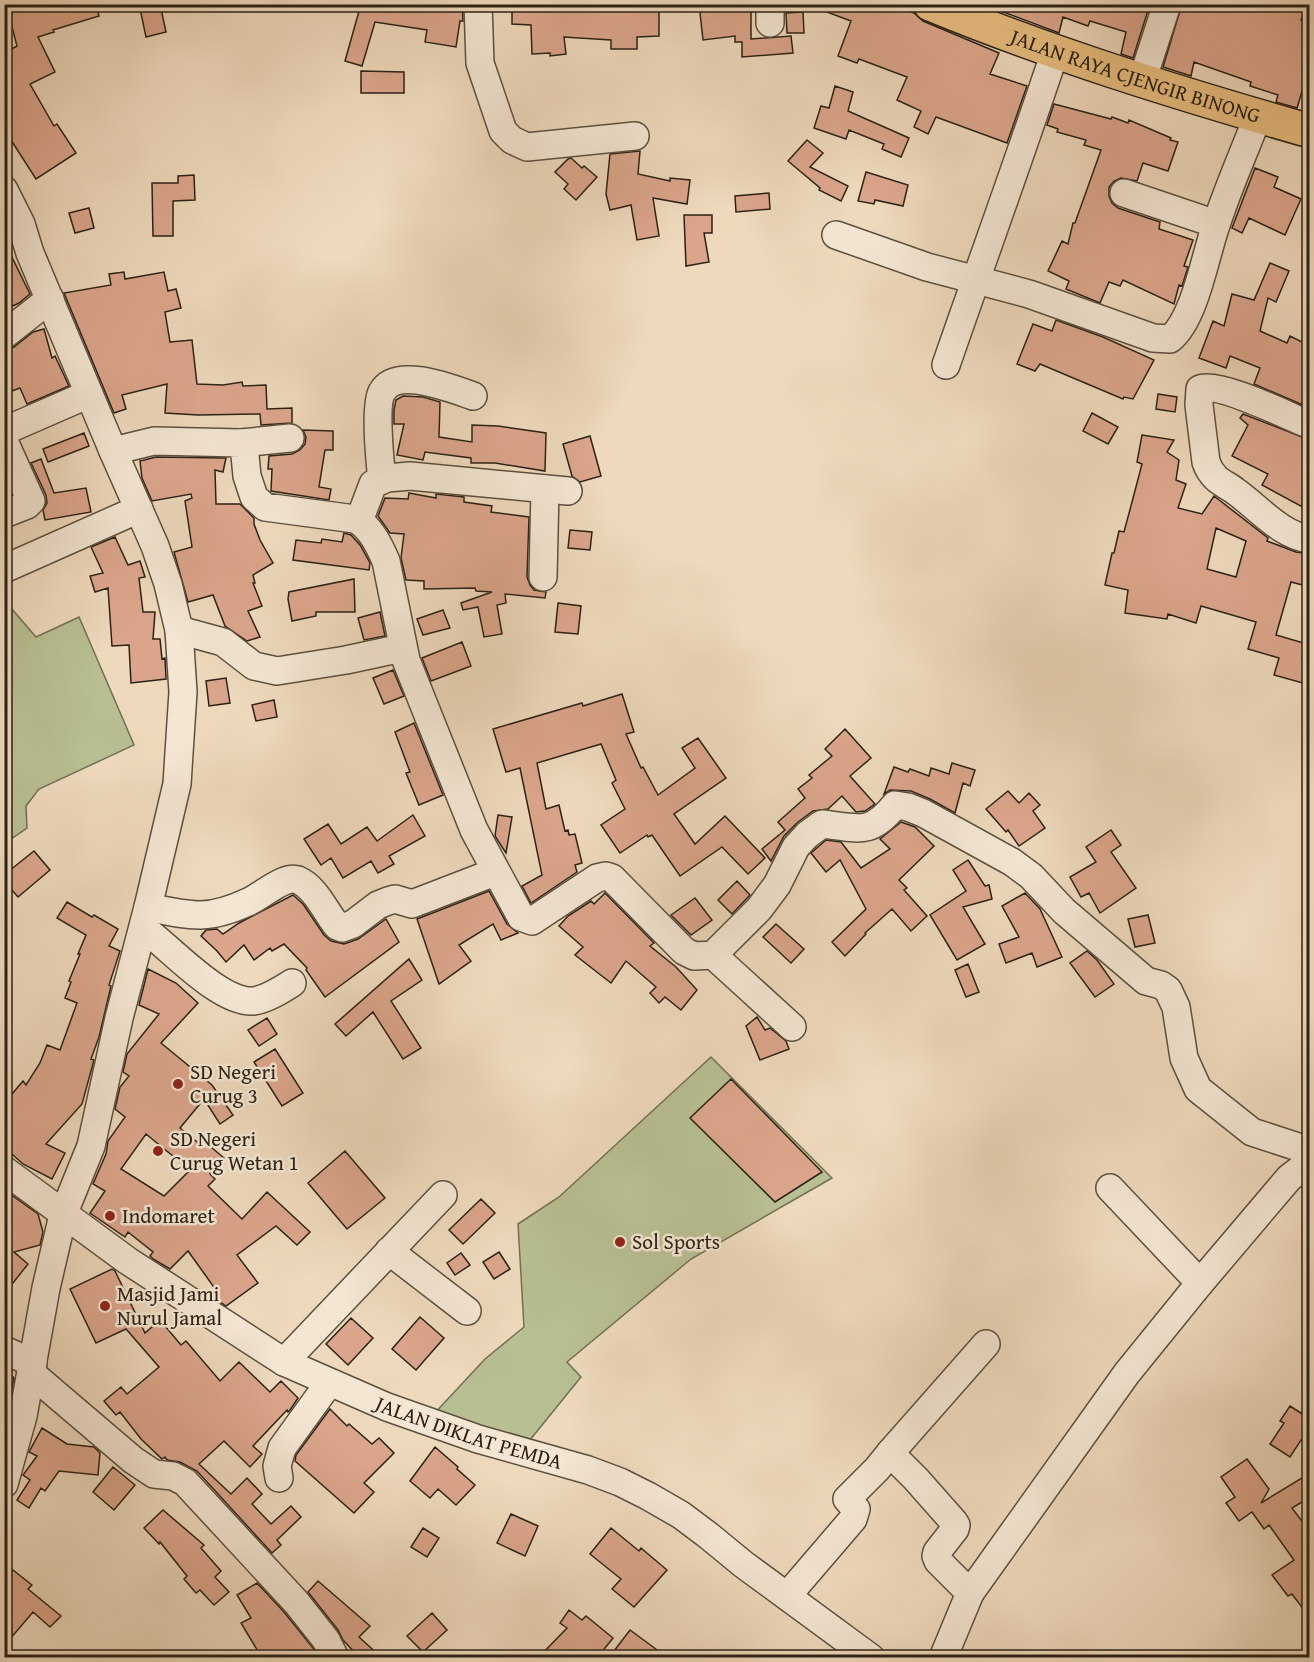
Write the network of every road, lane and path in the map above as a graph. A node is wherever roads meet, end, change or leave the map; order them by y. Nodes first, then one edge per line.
1 (478, 4) edge
2 (930, 4) edge
3 (1167, 4) edge
4 (1055, 52) junction
5 (1142, 81) junction
6 (1254, 115) junction
7 (1310, 131) edge
8 (635, 136) dead end
9 (4, 190) edge
10 (1124, 194) dead end
11 (1216, 224) junction
12 (836, 235) dead end
13 (977, 279) junction
14 (50, 299) junction
15 (4, 335) edge
16 (946, 365) dead end
17 (89, 394) junction
18 (473, 396) dead end
19 (1310, 425) edge
20 (4, 431) edge
21 (290, 438) dead end
22 (4, 441) edge
23 (241, 443) junction
24 (113, 451) junction
25 (382, 480) junction
26 (139, 509) junction
27 (4, 514) edge
28 (359, 521) junction
29 (1310, 539) edge
30 (5, 569) edge
31 (543, 577) dead end
32 (179, 630) junction
33 (402, 648) junction
34 (495, 872) junction
35 (145, 917) junction
36 (713, 955) junction
37 (292, 983) dead end
38 (792, 1027) dead end
39 (1310, 1151) edge
40 (1310, 1162) edge
41 (4, 1170) edge
42 (1110, 1188) dead end
43 (443, 1195) dead end
44 (63, 1215) junction
45 (389, 1251) junction
46 (1200, 1283) junction
47 (467, 1311) dead end
48 (987, 1344) dead end
49 (4, 1350) edge
50 (284, 1362) junction
51 (32, 1368) junction
52 (329, 1383) junction
53 (890, 1453) junction
54 (279, 1478) dead end
55 (4, 1484) edge
56 (970, 1593) junction
57 (787, 1596) junction
58 (335, 1658) edge
59 (871, 1658) edge
60 (943, 1658) edge

1 - 8 street
2 - 4 main road, JALAN RAYA CJENGIR BINONG
3 - 5 street
4 - 5 main road, JALAN RAYA CJENGIR BINONG
4 - 13 street
5 - 6 main road, JALAN RAYA CJENGIR BINONG
6 - 7 main road, JALAN RAYA CJENGIR BINONG
6 - 11 street
9 - 14 street
10 - 11 street
11 - 13 street
12 - 13 street
13 - 16 street
14 - 15 street
14 - 17 street
17 - 20 street
17 - 24 street
18 - 25 street
19 - 29 street
21 - 23 street
22 - 27 street
23 - 24 street
23 - 28 street
24 - 26 street
25 - 28 street
25 - 31 street
26 - 30 street
26 - 32 street
28 - 33 street
32 - 33 street
32 - 35 street
33 - 34 street
34 - 35 street
34 - 36 street
35 - 37 street
35 - 44 street
36 - 38 street
36 - 39 street
40 - 46 street
41 - 44 street, JALAN DIKLAT PEMDA
42 - 46 street
43 - 45 street
44 - 50 street, JALAN DIKLAT PEMDA
44 - 51 street
45 - 47 street
45 - 50 street
46 - 56 street
48 - 53 street
49 - 51 street
50 - 52 street, JALAN DIKLAT PEMDA
51 - 55 street
51 - 58 street
52 - 54 street
52 - 57 street, JALAN DIKLAT PEMDA
53 - 56 street
53 - 57 street
56 - 60 street
57 - 59 street, JALAN DIKLAT PEMDA

